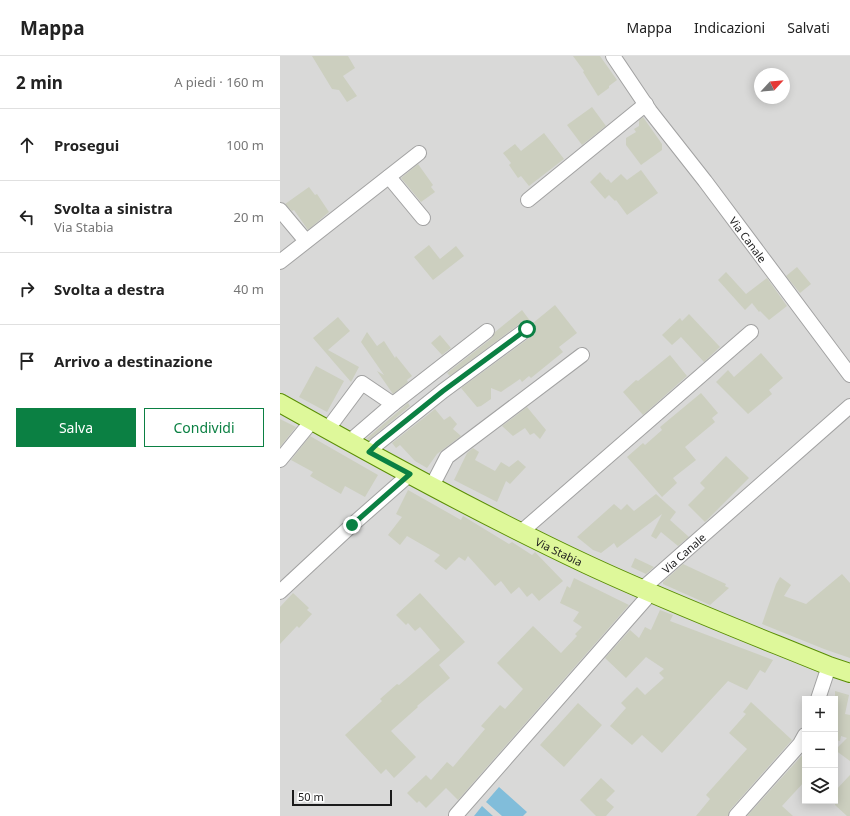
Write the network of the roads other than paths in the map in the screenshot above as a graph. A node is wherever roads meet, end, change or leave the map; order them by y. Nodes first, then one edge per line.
1 (613, 56) edge
2 (646, 104) junction
3 (419, 154) dead end
4 (389, 177) junction
5 (528, 200) dead end
6 (280, 210) edge
7 (423, 218) dead end
8 (306, 241) junction
9 (280, 262) edge
10 (527, 329) dead end
11 (487, 330) dead end
12 (751, 332) dead end
13 (582, 355) dead end
14 (850, 375) edge
15 (280, 403) edge
16 (394, 404) junction
17 (850, 406) edge
18 (320, 425) junction
19 (350, 441) junction
20 (369, 452) junction
21 (280, 460) edge
22 (410, 474) junction
23 (432, 486) junction
24 (521, 532) junction
25 (647, 591) junction
26 (280, 592) edge
27 (829, 666) junction
28 (850, 673) edge
29 (819, 696) edge
30 (802, 740) edge
31 (456, 815) dead end
32 (736, 816) edge

1 - 2 street, Via Canale
2 - 5 street
2 - 14 street, Via Canale
3 - 4 street
4 - 7 street
4 - 8 street
6 - 8 street
8 - 9 street
10 - 20 street
11 - 16 street
12 - 24 street
13 - 23 street
15 - 18 main road, Via Stabia
16 - 18 street
16 - 19 street
17 - 25 street, Via Canale
18 - 19 main road, Via Stabia
18 - 21 street
19 - 20 main road, Via Stabia
20 - 22 main road, Via Stabia
22 - 23 main road, Via Stabia
22 - 26 street
23 - 24 main road, Via Stabia
24 - 25 main road, Via Stabia
25 - 27 main road, Via Stabia
25 - 31 street, Via Canale
27 - 28 main road, Via Stabia
27 - 29 street
30 - 32 street

